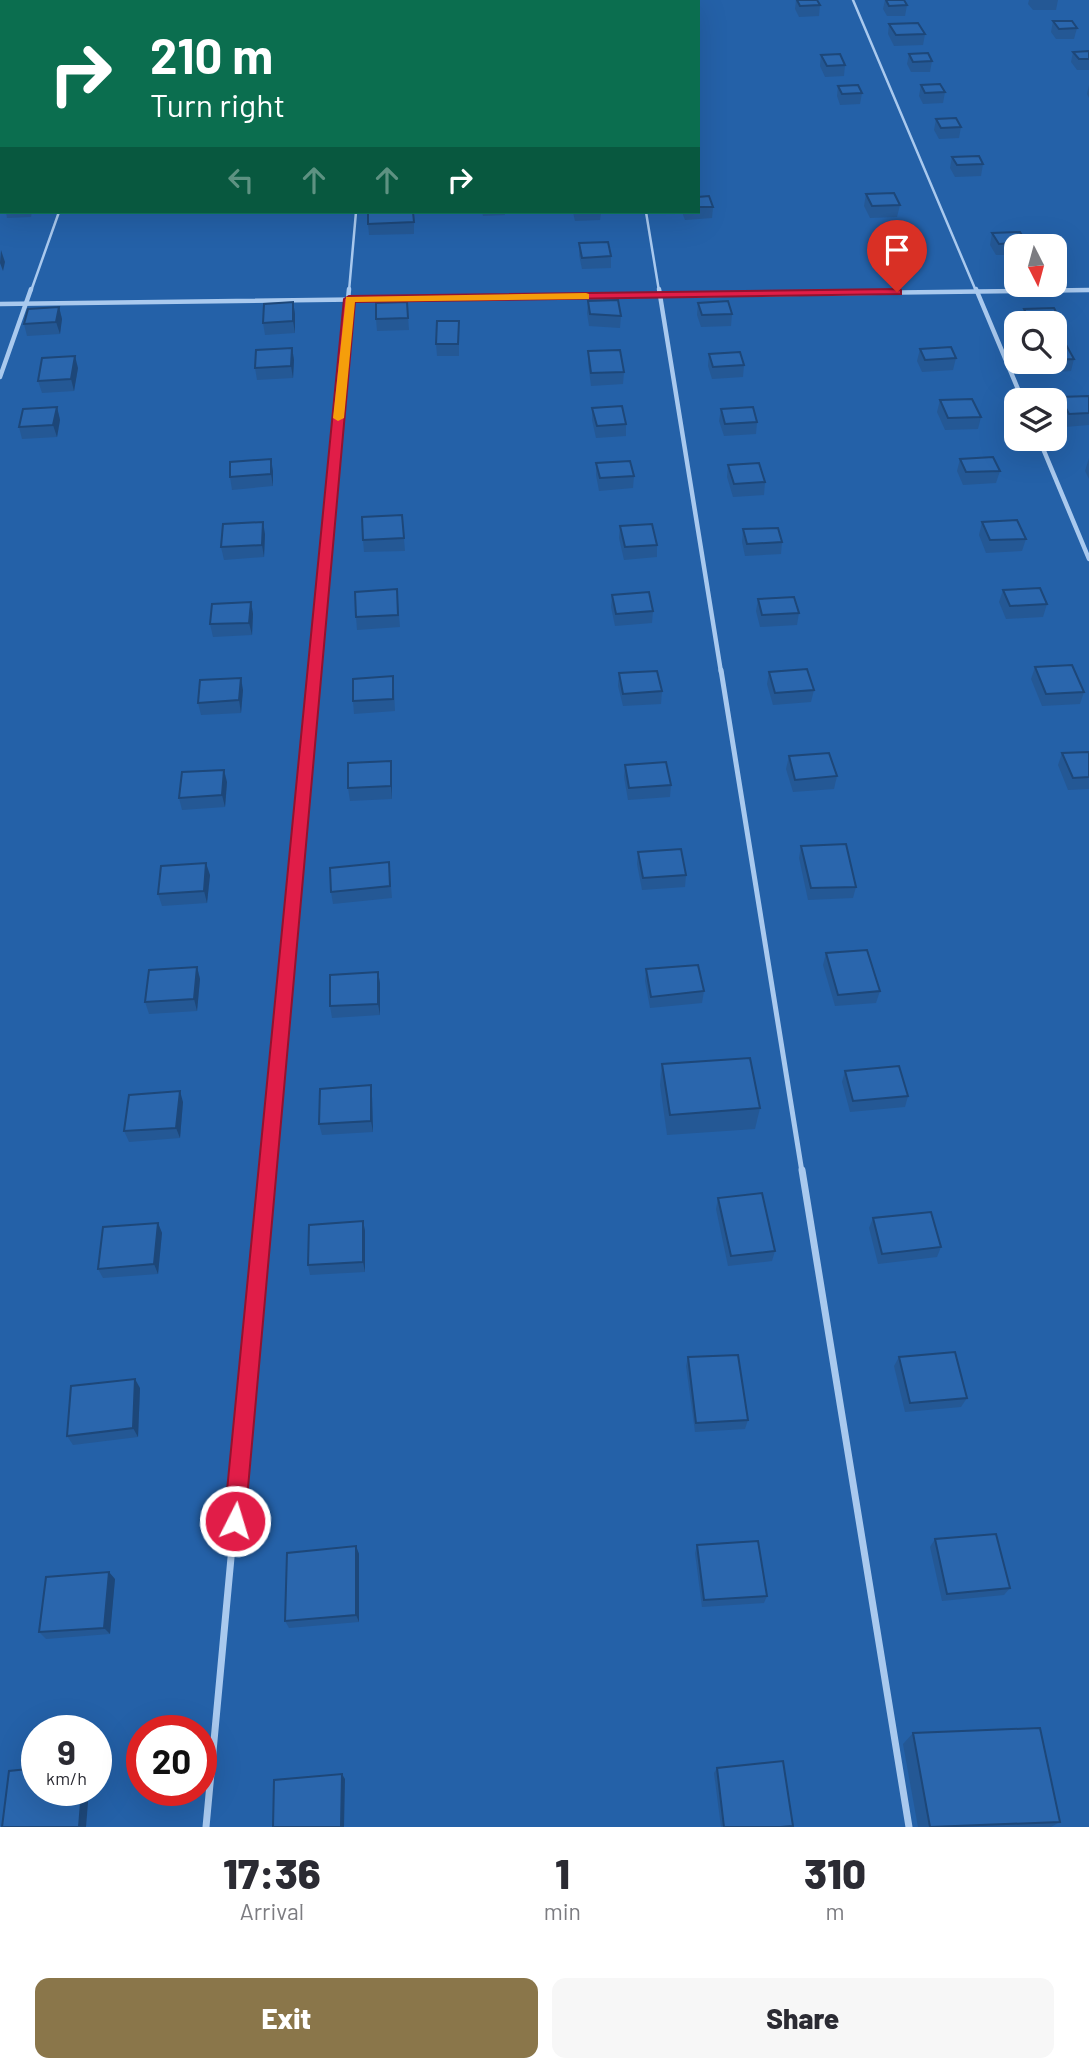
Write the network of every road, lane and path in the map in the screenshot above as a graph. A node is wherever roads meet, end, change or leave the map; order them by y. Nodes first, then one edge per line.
1 (853, 0) edge
2 (58, 214) edge
3 (356, 214) edge
4 (646, 214) edge
5 (1089, 290) edge
6 (977, 291) junction
7 (659, 295) junction
8 (349, 299) junction
9 (0, 304) edge
10 (26, 304) junction
11 (0, 377) edge
12 (1018, 388) edge
13 (1044, 451) edge
14 (1089, 559) edge
15 (206, 1827) edge
16 (909, 1827) edge

1 - 6 lane
2 - 10 lane
3 - 8 lane
4 - 7 lane
5 - 6 lane
6 - 7 lane
6 - 12 lane
7 - 8 lane
7 - 16 lane
8 - 10 lane
8 - 15 lane
9 - 10 lane
10 - 11 lane
13 - 14 lane

